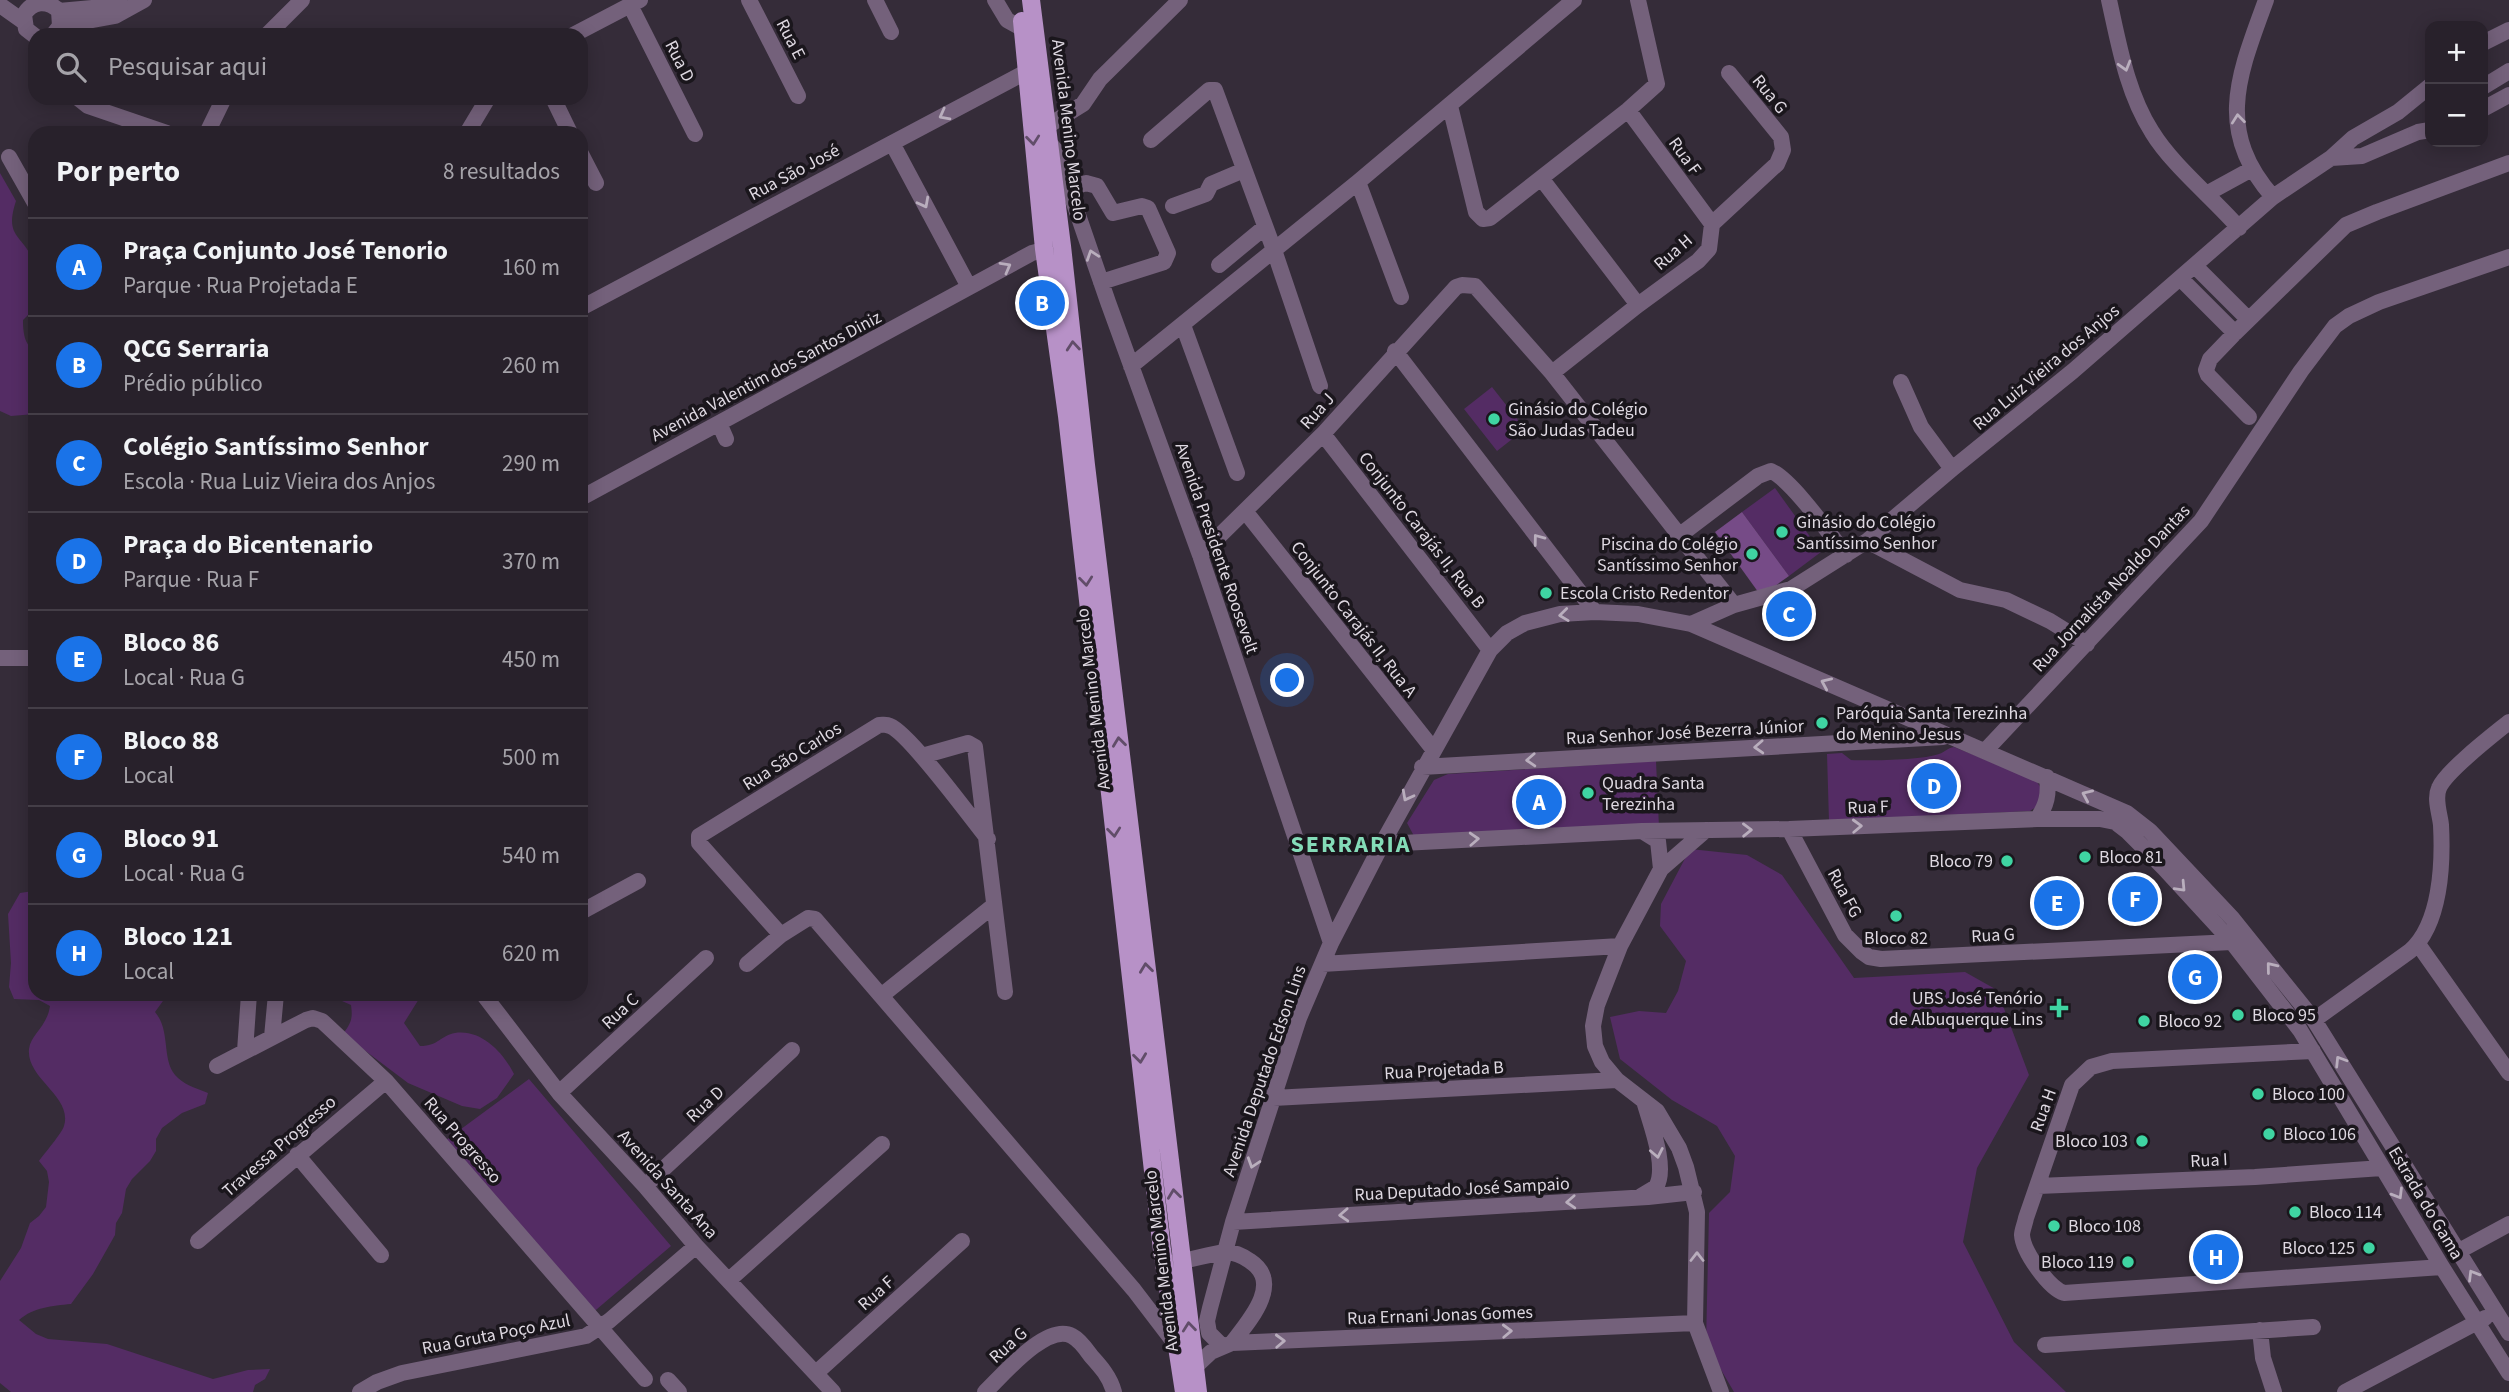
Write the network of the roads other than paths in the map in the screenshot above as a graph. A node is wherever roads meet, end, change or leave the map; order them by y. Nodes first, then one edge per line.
1 (119, 0) edge
2 (144, 0) edge
3 (302, 0) edge
4 (749, 0) edge
5 (875, 0) edge
6 (995, 0) edge
7 (1019, 0) edge
8 (1031, 0) edge
9 (1180, 0) edge
10 (1574, 0) edge
11 (1638, 0) edge
12 (2109, 0) edge
13 (2266, 0) edge
14 (29, 2) edge
15 (635, 3) edge
16 (0, 5) edge
17 (24, 22) junction
18 (57, 28) edge
19 (274, 28) edge
20 (587, 28) edge
21 (1023, 29) junction
22 (2509, 30) edge
23 (28, 31) edge
24 (891, 32) dead end
25 (2488, 40) edge
26 (2509, 71) edge
27 (1026, 72) junction
28 (1729, 74) dead end
29 (2488, 85) edge
30 (2425, 90) edge
31 (2509, 95) edge
32 (798, 96) dead end
33 (90, 105) edge
34 (221, 105) edge
35 (484, 105) edge
36 (556, 105) edge
37 (1450, 106) junction
38 (2488, 106) edge
39 (1628, 110) junction
40 (146, 126) edge
41 (210, 126) edge
42 (471, 126) edge
43 (567, 126) edge
44 (2424, 131) edge
45 (695, 134) dead end
46 (1047, 134) junction
47 (1781, 137) joint
48 (1151, 140) dead end
49 (892, 143) junction
50 (9, 157) dead end
51 (2331, 158) junction
52 (2509, 163) edge
53 (588, 168) edge
54 (1244, 170) junction
55 (2250, 170) junction
56 (1541, 178) junction
57 (1358, 182) junction
58 (596, 183) dead end
59 (1069, 189) junction
60 (28, 191) edge
61 (2208, 193) junction
62 (2273, 197) junction
63 (1173, 205) dead end
64 (1712, 224) junction
65 (1265, 227) junction
66 (2239, 228) junction
67 (1053, 247) junction
68 (1273, 250) junction
69 (2509, 257) edge
70 (1219, 265) dead end
71 (2195, 266) junction
72 (2181, 279) junction
73 (1101, 282) junction
74 (969, 287) junction
75 (1401, 297) dead end
76 (588, 304) edge
77 (1638, 304) junction
78 (2248, 319) junction
79 (1183, 325) junction
80 (2235, 332) junction
81 (1395, 351) junction
82 (1131, 366) junction
83 (1552, 373) junction
84 (1901, 382) dead end
85 (1320, 386) dead end
86 (2249, 418) dead end
87 (719, 423) junction
88 (1323, 434) junction
89 (726, 439) dead end
90 (1952, 469) junction
91 (1237, 473) dead end
92 (588, 494) edge
93 (1245, 512) junction
94 (1680, 536) junction
95 (1867, 541) junction
96 (1200, 555) junction
97 (1846, 555) junction
98 (1734, 606) junction
99 (1595, 612) junction
100 (1691, 624) junction
101 (2087, 644) junction
102 (1490, 650) junction
103 (0, 658) edge
104 (28, 658) edge
105 (2509, 722) edge
106 (1949, 737) junction
107 (1433, 749) junction
108 (1984, 751) junction
109 (922, 757) junction
110 (1422, 767) junction
111 (2047, 777) junction
112 (2037, 819) junction
113 (1789, 829) junction
114 (1706, 830) junction
115 (1642, 831) junction
116 (988, 839) junction
117 (1381, 844) junction
118 (1661, 869) junction
119 (638, 881) dead end
120 (993, 906) junction
121 (588, 908) edge
122 (781, 935) junction
123 (2232, 942) junction
124 (1331, 943) junction
125 (2418, 944) junction
126 (1620, 946) junction
127 (706, 958) dead end
128 (1881, 959) joint
129 (747, 964) dead end
130 (1322, 964) junction
131 (1005, 992) dead end
132 (881, 996) junction
133 (248, 1001) edge
134 (275, 1001) edge
135 (488, 1001) edge
136 (2314, 1020) junction
137 (272, 1037) junction
138 (792, 1050) dead end
139 (244, 1051) junction
140 (2313, 1051) junction
141 (217, 1066) dead end
142 (2509, 1073) edge
143 (1617, 1080) junction
144 (386, 1081) junction
145 (559, 1093) junction
146 (1273, 1098) junction
147 (1643, 1099) junction
148 (883, 1144) dead end
149 (297, 1155) junction
150 (2382, 1168) junction
151 (645, 1186) junction
152 (2038, 1186) junction
153 (1694, 1192) junction
154 (1639, 1198) junction
155 (1233, 1222) junction
156 (2509, 1224) edge
157 (198, 1241) dead end
158 (962, 1241) dead end
159 (696, 1246) junction
160 (2459, 1251) junction
161 (1224, 1252) junction
162 (382, 1255) dead end
163 (1173, 1263) junction
164 (2442, 1267) junction
165 (729, 1280) junction
166 (2496, 1312) junction
167 (2477, 1322) junction
168 (1695, 1323) junction
169 (2313, 1326) dead end
170 (599, 1328) junction
171 (2260, 1330) junction
172 (2509, 1333) edge
173 (1176, 1345) junction
174 (1227, 1345) junction
175 (2045, 1345) dead end
176 (1195, 1367) junction
177 (816, 1373) junction
178 (2509, 1373) edge
179 (645, 1379) dead end
180 (1186, 1390) edge
181 (360, 1392) edge
182 (833, 1392) edge
183 (985, 1392) edge
184 (1114, 1392) edge
185 (1721, 1392) edge
186 (2274, 1392) edge
187 (2345, 1392) edge

1 - 18 street
2 - 18 street
3 - 19 street
4 - 32 street, Rua E
5 - 24 street
6 - 21 street
7 - 21 main road, Avenida Menino Marcelo
8 - 46 main road, Avenida Menino Marcelo
9 - 46 street
10 - 37 street
11 - 39 street
12 -> 61 street
55 -> 13 street
14 - 17 street
14 - 18 street
15 - 20 street
15 - 45 street, Rua D
16 - 17 street
17 - 23 street
21 - 27 main road, Avenida Menino Marcelo
22 - 25 street
26 - 29 street
27 -> 49 street, Rua São José
27 -> 67 main road, Avenida Menino Marcelo
28 - 47 street, Rua G
30 - 51 street
31 - 38 street
33 - 40 street
34 - 41 street
35 - 42 street
36 - 43 street
37 - 56 street
37 - 57 street
39 - 56 street
39 - 64 street, Rua F
44 - 51 street, Rua Luiz Vieira dos Anjos
46 - 59 street, Avenida Presidente Roosevelt
46 - 67 main road, Avenida Menino Marcelo
47 - 64 street, Rua H
48 - 54 street
49 -> 74 street
49 - 76 street, Rua São José
50 - 60 street
51 - 62 street, Rua Luiz Vieira dos Anjos
52 - 78 street
53 - 58 street
54 - 63 street
54 - 65 street
55 - 61 street
55 - 62 street
56 - 77 street
57 - 68 street
57 - 75 street
73 -> 59 street, Avenida Presidente Roosevelt
59 - 73 street
61 - 66 street
62 - 66 street, Rua Luiz Vieira dos Anjos
64 - 77 street, Rua H
65 - 68 street
65 - 70 street
66 - 71 street, Rua Luiz Vieira dos Anjos
74 -> 67 street, Avenida Valentim dos Santos Diniz
67 - 163 main road, Avenida Menino Marcelo
68 - 79 street
68 - 85 street
69 - 101 street, Rua Jornalista Noaldo Dantas
71 - 72 street, Rua Luiz Vieira dos Anjos
71 - 78 street
72 - 80 street
72 - 90 street, Rua Luiz Vieira dos Anjos
73 - 82 street, Avenida Presidente Roosevelt
74 - 87 street, Avenida Valentim dos Santos Diniz
77 - 83 street, Rua H
78 - 80 street
79 - 82 street
79 - 91 street
80 - 86 street
81 - 83 street, Rua J
81 - 88 street, Rua J
99 -> 81 street
82 - 96 street, Avenida Presidente Roosevelt
83 - 94 street
84 - 90 street
87 - 89 street
87 - 92 street, Avenida Valentim dos Santos Diniz
88 - 93 street, Rua J
88 - 102 street, Conjunto Carajás II, Rua B
90 - 95 street, Rua Luiz Vieira dos Anjos
93 - 96 street, Rua J
93 - 107 street, Conjunto Carajás II, Rua A
94 - 97 street
94 - 98 street
95 - 97 street, Rua Luiz Vieira dos Anjos
95 - 101 street
96 - 124 street, Avenida Presidente Roosevelt
97 - 98 street, Rua Luiz Vieira dos Anjos
98 - 100 street, Rua Luiz Vieira dos Anjos
99 - 100 street, Avenida Deputado Edson Lins
99 -> 102 street, Avenida Deputado Edson Lins
106 -> 100 street, Avenida Deputado Edson Lins
101 - 108 street, Rua Jornalista Noaldo Dantas
102 - 107 street, Avenida Deputado Edson Lins
103 - 104 street
105 - 125 street
106 - 108 street, Avenida Deputado Edson Lins
106 -> 110 street, Rua Senhor José Bezerra Júnior
107 - 110 street, Avenida Deputado Edson Lins
108 - 111 street, Avenida Deputado Edson Lins
109 - 116 street, Rua São Carlos
109 - 116 street
109 - 122 street, Rua São Carlos
110 -> 117 street, Avenida Deputado Edson Lins
111 - 112 street
136 -> 111 street, Avenida Deputado Edson Lins
113 -> 112 street, Rua F
112 -> 123 street, Rua F
114 -> 113 street, Rua F
113 - 128 street, Rua FG
114 - 115 street, Rua F
114 - 118 street
117 -> 115 street, Rua F
115 - 118 street
116 - 120 street
117 - 124 street, Avenida Deputado Edson Lins
118 - 126 street
119 - 121 street
120 - 131 street
120 - 132 street
122 - 129 street
122 - 132 street
123 - 128 street, Rua G
123 - 140 street
124 - 130 street, Avenida Deputado Edson Lins
125 - 136 street
125 - 142 street
126 - 130 street
126 - 143 street
127 - 145 street, Rua C
130 - 146 street, Avenida Deputado Edson Lins
132 - 173 street
133 - 139 street
134 - 137 street
135 - 145 street, Avenida Santa Ana
160 -> 136 street, Avenida Deputado Edson Lins
137 - 139 street, Rua Progresso
137 - 144 street, Rua Progresso
138 - 151 street, Rua D
139 - 141 street, Rua Progresso
140 - 150 street, Estrada do Gama
140 - 152 street, Rua H
143 - 146 street, Rua Projetada B
143 - 147 street
144 - 149 street, Travessa Progresso
144 - 170 street, Rua Progresso
145 - 151 street, Avenida Santa Ana
146 -> 155 street, Avenida Deputado Edson Lins
147 - 153 street
147 -> 154 street
148 - 165 street
149 - 157 street, Travessa Progresso
149 - 162 street
150 - 152 street, Rua I
150 -> 164 street, Estrada do Gama
151 - 159 street, Avenida Santa Ana
152 - 164 street, Rua H
153 - 154 street, Rua Deputado José Sampaio
168 -> 153 street
154 -> 155 street, Rua Deputado José Sampaio
155 - 161 street, Avenida Deputado Edson Lins
156 - 160 street
158 - 177 street, Rua F
159 - 165 street, Avenida Santa Ana
159 - 170 street, Rua Gruta Poço Azul
166 -> 160 street, Avenida Deputado Edson Lins
161 - 163 street
161 - 174 street, Avenida Deputado Edson Lins
161 - 174 street
163 - 173 main road, Avenida Menino Marcelo
176 -> 163 main road, Avenida Menino Marcelo
164 - 167 street, Estrada do Gama
165 - 177 street, Avenida Santa Ana
166 - 167 street
166 - 172 street, Avenida Deputado Edson Lins
167 - 178 street, Estrada do Gama
167 - 187 street
174 -> 168 street, Rua Ernani Jonas Gomes
168 - 185 street
169 - 171 street
170 - 179 street, Rua Progresso
170 - 181 street, Rua Gruta Poço Azul
171 - 175 street
171 - 186 street
173 - 180 main road, Avenida Menino Marcelo
174 - 176 street
176 - 180 main road, Avenida Menino Marcelo
177 - 182 street, Avenida Santa Ana
183 - 184 street, Rua G

